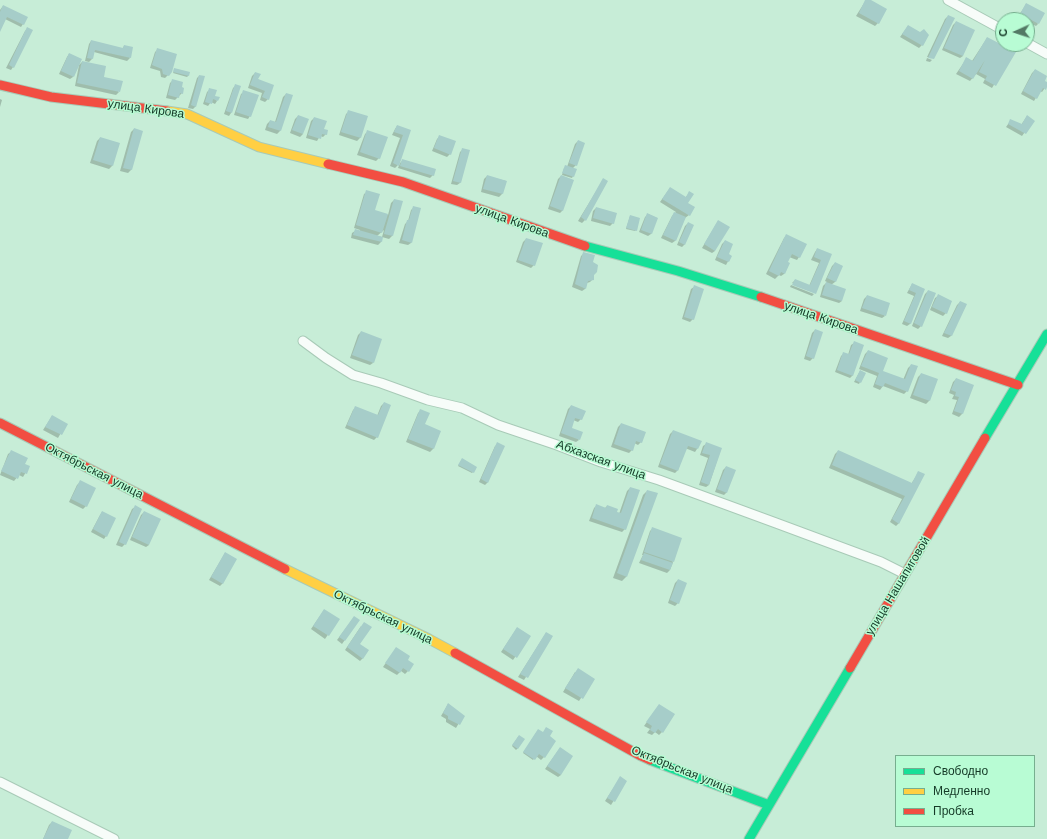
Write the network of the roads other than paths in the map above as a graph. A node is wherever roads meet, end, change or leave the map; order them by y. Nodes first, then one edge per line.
1 (948, 0) edge
2 (995, 26) edge
3 (1035, 47) edge
4 (1047, 54) edge
5 (0, 84) edge
6 (1047, 334) edge
7 (303, 341) dead end
8 (1018, 385) junction
9 (0, 423) edge
10 (905, 574) junction
11 (0, 782) edge
12 (769, 805) junction
13 (114, 839) edge
14 (749, 839) edge

1 - 2 street
3 - 4 street
5 - 8 street, улица Кирова
6 - 8 street, улица Нашапиговой
7 - 10 street, Абхазская улица
8 - 10 street, улица Нашапиговой
9 - 12 street, Октябрьская улица
10 - 12 street, улица Нашапиговой
11 - 13 street
12 - 14 street, улица Нашапиговой

